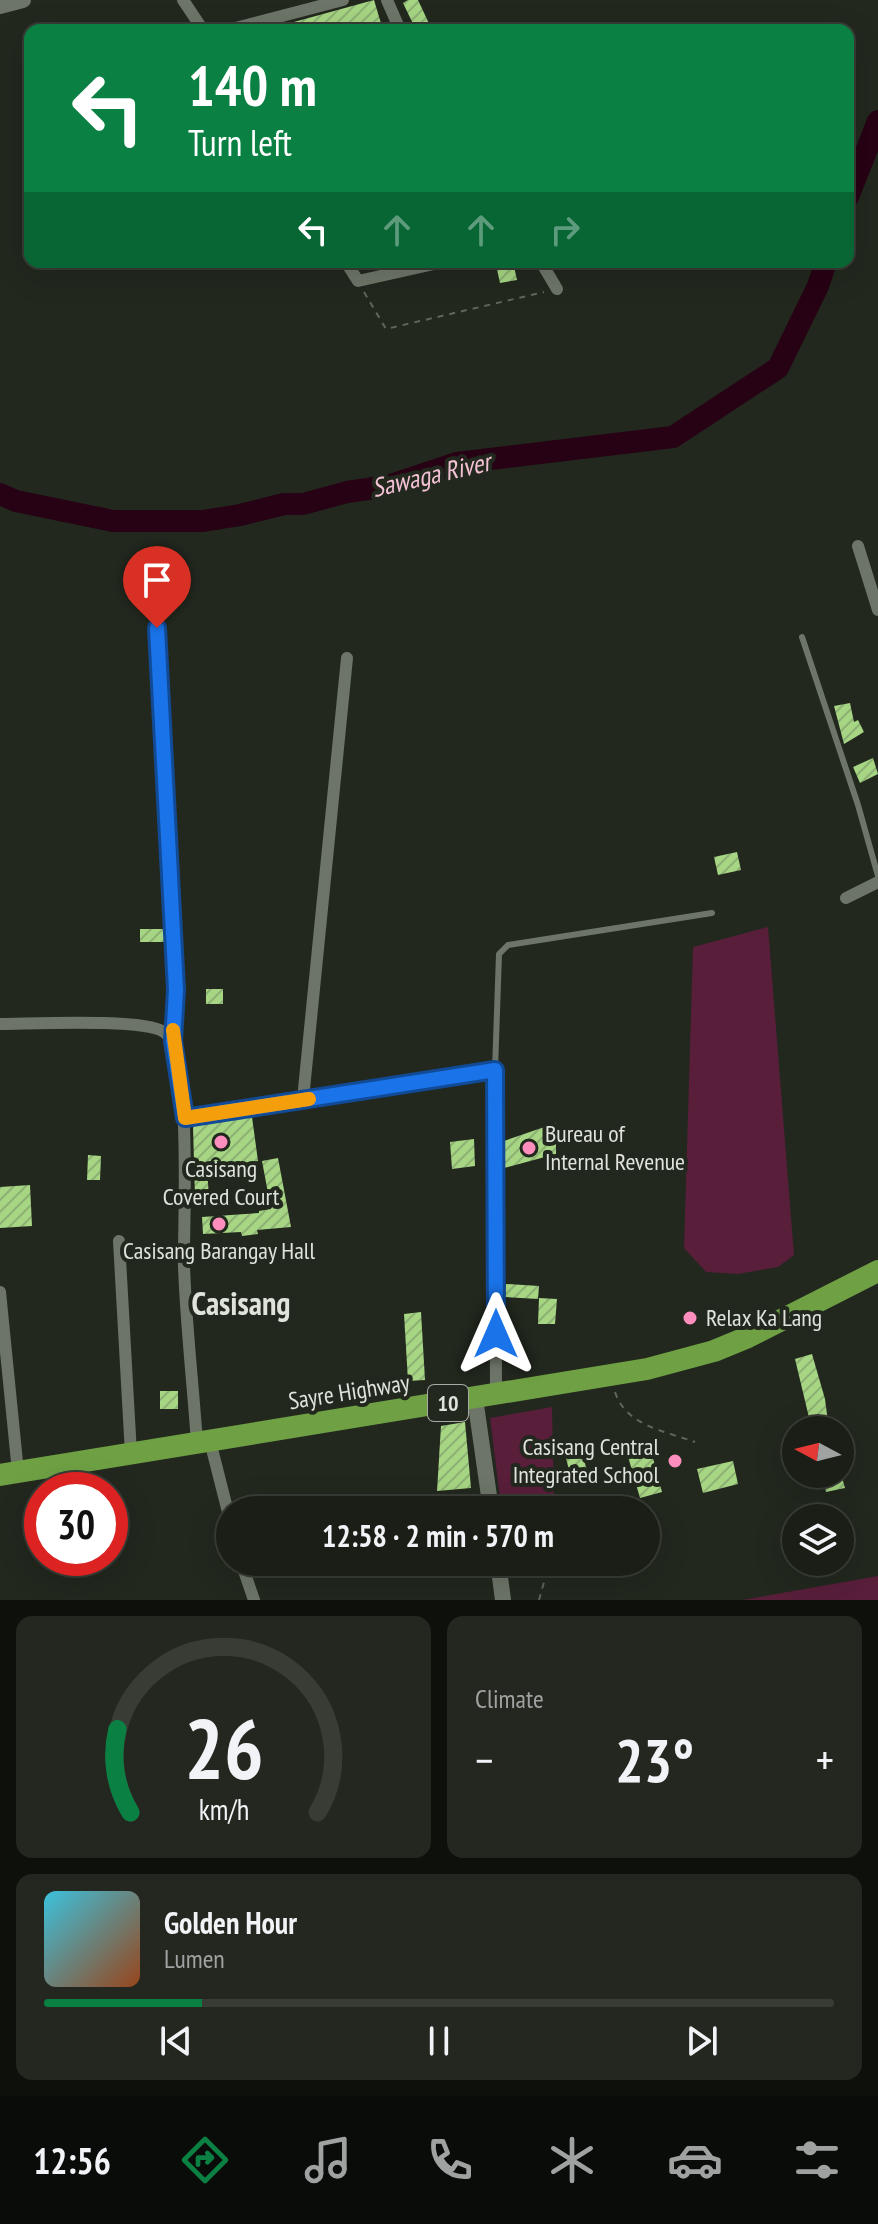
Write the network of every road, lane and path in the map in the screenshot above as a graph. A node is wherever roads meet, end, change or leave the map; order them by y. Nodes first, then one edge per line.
1 (23, 0) edge
2 (183, 0) edge
3 (343, 0) edge
4 (387, 0) edge
5 (0, 6) edge
6 (199, 24) edge
7 (251, 24) edge
8 (397, 24) edge
9 (350, 268) edge
10 (416, 268) edge
11 (545, 268) edge
12 (358, 281) junction
13 (557, 289) joint
14 (858, 546) dead end
15 (878, 610) edge
16 (157, 628) dead end
17 (802, 637) dead end
18 (347, 658) dead end
19 (878, 879) edge
20 (846, 898) dead end
21 (712, 913) dead end
22 (0, 1024) edge
23 (173, 1041) junction
24 (495, 1070) junction
25 (303, 1099) junction
26 (185, 1118) junction
27 (119, 1241) dead end
28 (878, 1271) edge
29 (0, 1292) edge
30 (612, 1376) junction
31 (486, 1397) junction
32 (203, 1442) junction
33 (695, 1442) dead end
34 (131, 1454) junction
35 (9, 1473) edge
36 (222, 1496) edge
37 (490, 1496) edge
38 (246, 1576) edge
39 (500, 1576) edge
40 (547, 1576) edge
41 (254, 1600) edge
42 (503, 1600) edge
43 (539, 1600) edge

1 - 5 street
2 - 6 street
3 - 7 street
4 - 8 street
9 - 12 street
10 - 12 street
11 - 13 street
12 - 13 path
14 - 15 street
16 - 23 street
17 - 19 lane
18 - 25 street
19 - 20 street
21 - 24 lane
22 - 23 street
23 - 26 street
24 - 25 street
24 - 31 street
25 - 26 street
26 - 32 street
27 - 34 street
28 - 30 highway, Sayre Highway / 10
29 - 35 street
30 - 31 highway, Sayre Highway / 10
30 - 33 path
31 - 32 highway, Sayre Highway / 10
31 - 37 street
32 - 34 highway, Sayre Highway / 10
32 - 36 street
34 - 35 highway, Sayre Highway / 10
38 - 41 street
39 - 42 street
40 - 43 path

